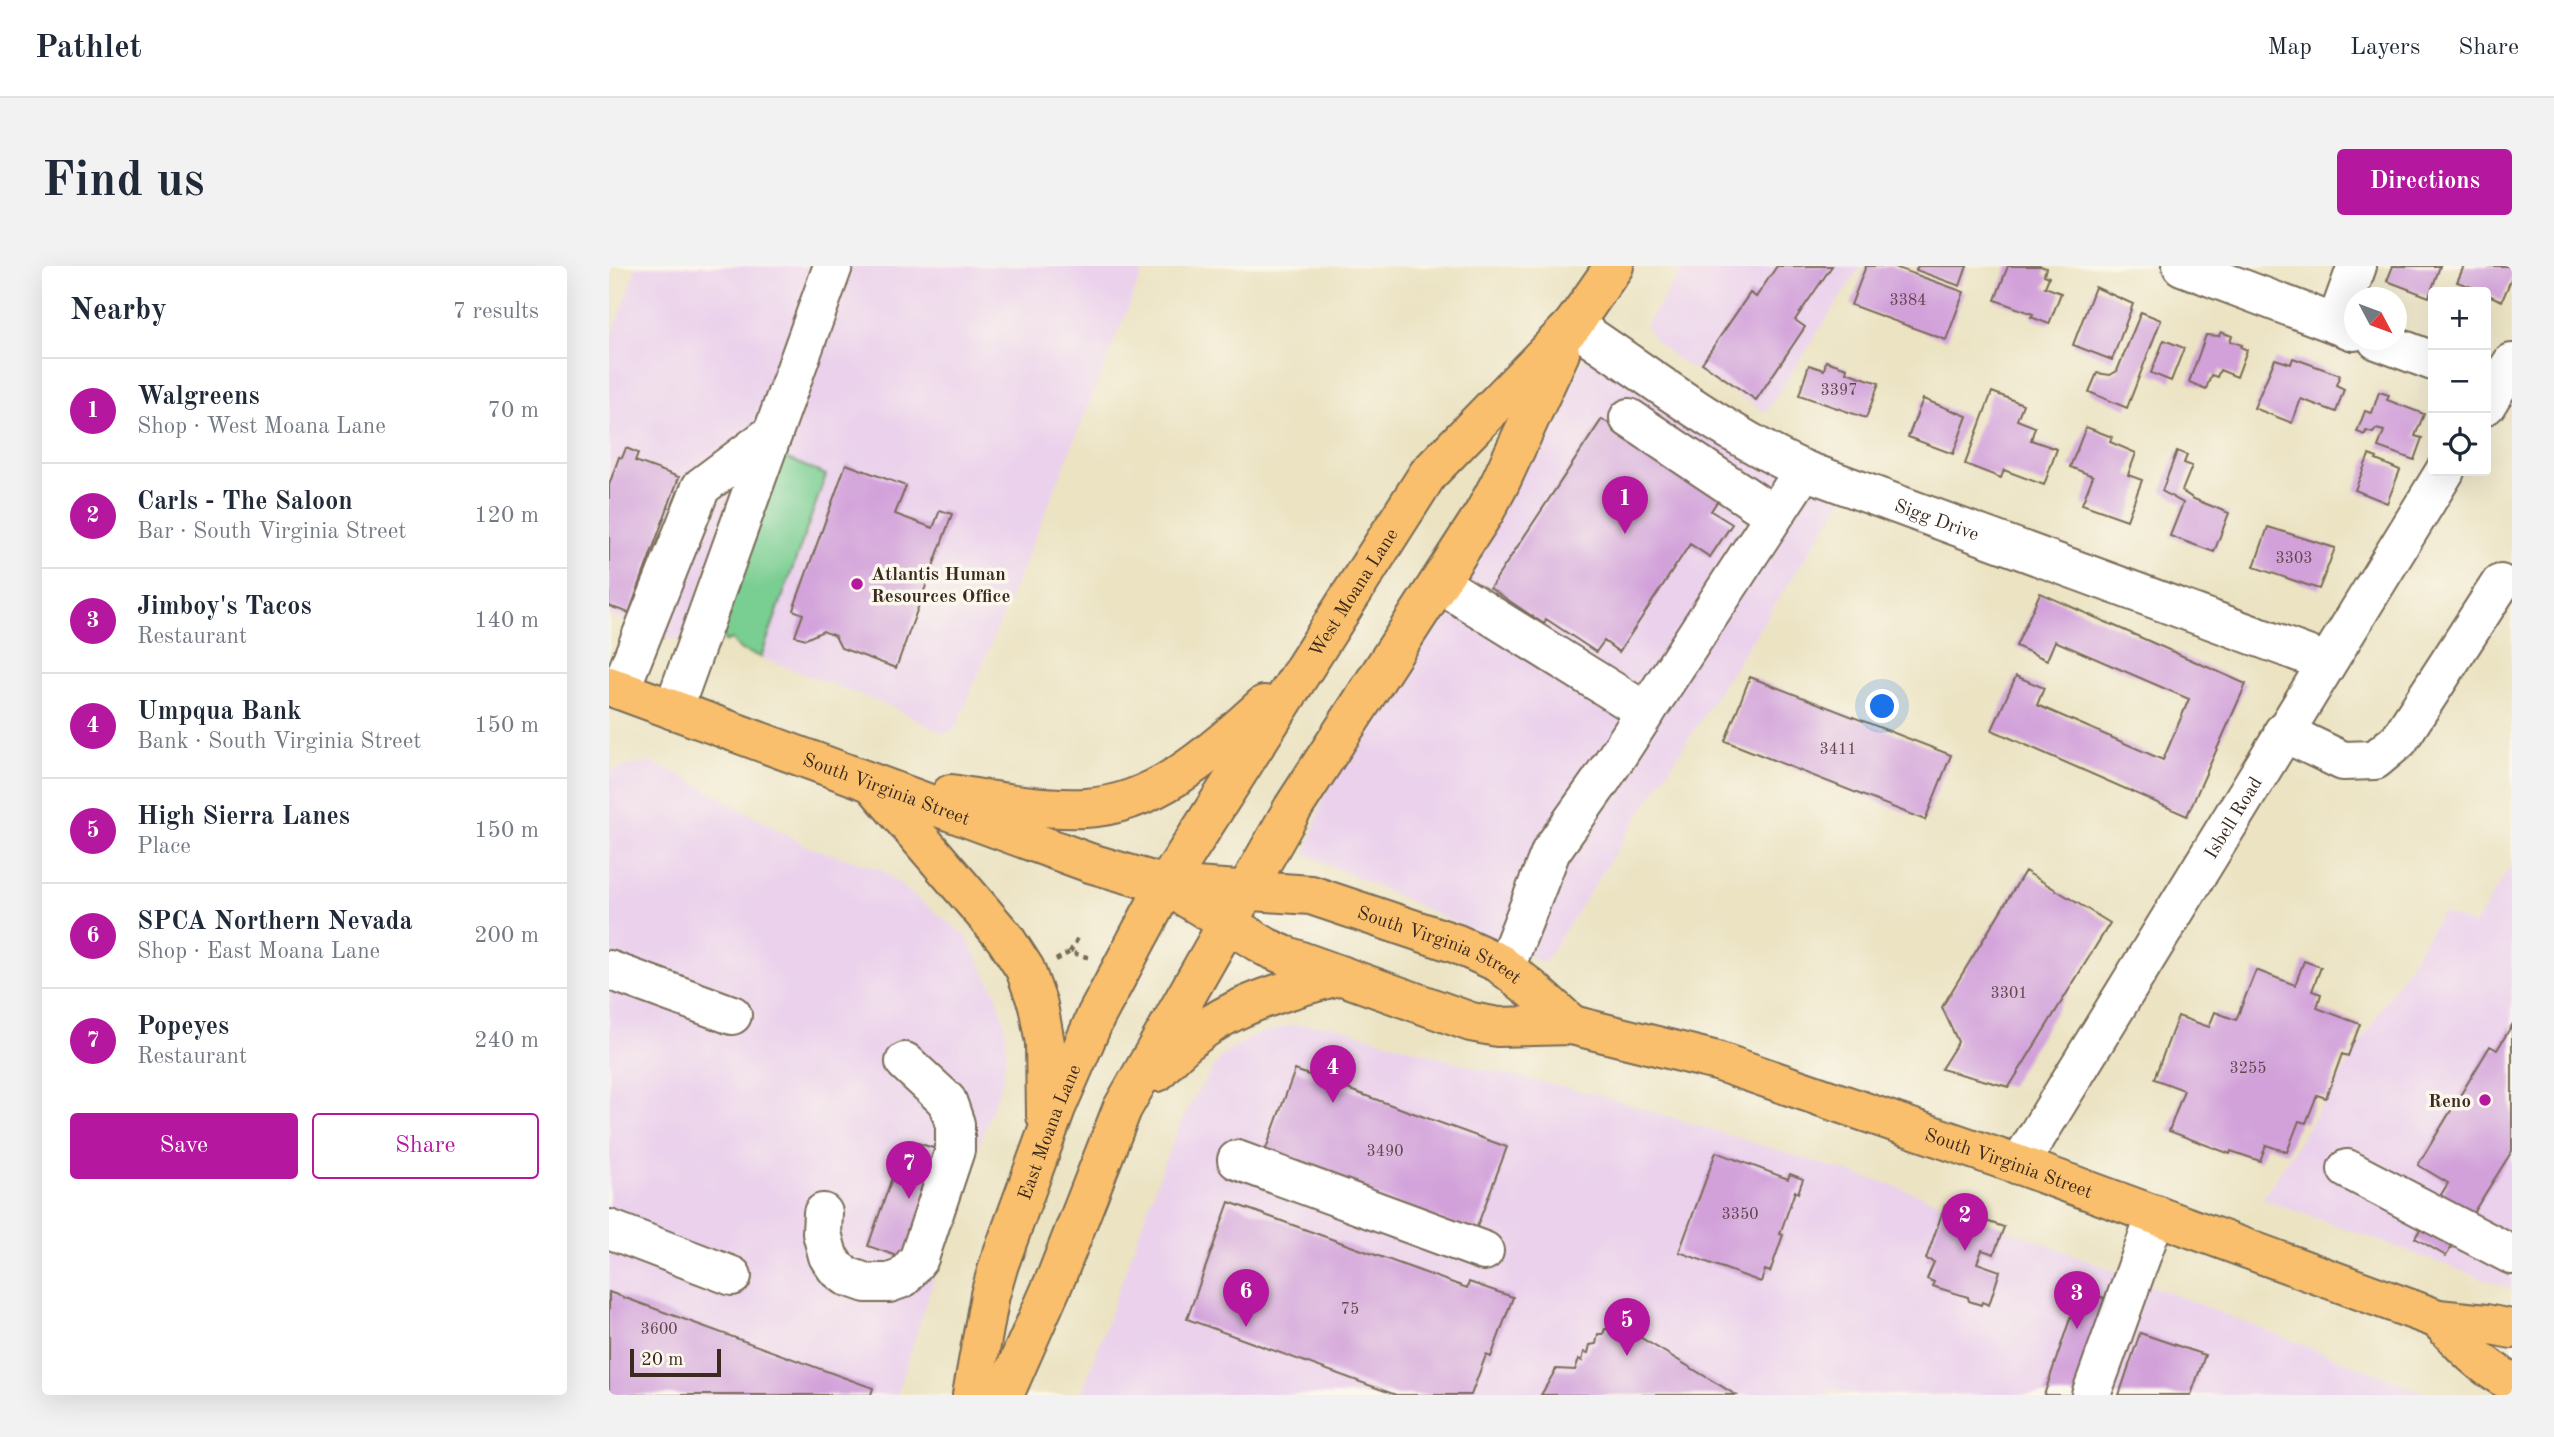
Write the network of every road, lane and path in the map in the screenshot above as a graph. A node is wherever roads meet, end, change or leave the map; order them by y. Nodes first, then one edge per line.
1 (834, 266) edge
2 (1614, 266) edge
3 (2182, 266) edge
4 (2357, 266) edge
5 (2256, 279) edge
6 (2353, 287) edge
7 (1573, 324) junction
8 (2344, 327) edge
9 (2404, 350) edge
10 (2428, 359) edge
11 (1629, 418) dead end
12 (773, 433) junction
13 (1804, 470) junction
14 (2442, 476) edge
15 (1774, 515) junction
16 (1439, 583) junction
17 (2500, 584) dead end
18 (2326, 662) junction
19 (1300, 673) junction
20 (614, 688) edge
21 (673, 710) junction
22 (1646, 712) junction
23 (2283, 732) junction
24 (873, 783) junction
25 (1166, 885) junction
26 (1236, 907) junction
27 (1079, 936) dead end
28 (1070, 953) junction
29 (1102, 962) dead end
30 (1046, 966) dead end
31 (1505, 968) junction
32 (609, 970) edge
33 (1341, 975) junction
34 (732, 1015) dead end
35 (1572, 1025) junction
36 (905, 1062) dead end
37 (1118, 1119) junction
38 (1046, 1134) junction
39 (1237, 1160) dead end
40 (2019, 1165) junction
41 (2347, 1169) dead end
42 (823, 1213) dead end
43 (2156, 1216) junction
44 (609, 1229) edge
45 (1484, 1251) dead end
46 (2512, 1255) edge
47 (732, 1276) dead end
48 (2438, 1319) junction
49 (2512, 1329) edge
50 (2512, 1382) edge
51 (972, 1395) edge
52 (1004, 1395) edge
53 (2091, 1395) edge

1 - 12 street
2 - 7 main road, West Moana Lane
3 - 5 street
4 - 6 street
5 - 8 street
7 - 13 street, Sigg Drive
7 - 16 main road, West Moana Lane
7 - 19 main road, West Moana Lane
9 - 10 street
11 - 15 street
12 - 20 street
12 - 21 street
13 - 15 street
13 - 18 street, Sigg Drive
14 - 18 street, Isbell Road
15 - 22 street
16 - 22 street
16 - 26 main road, West Moana Lane
17 - 23 street
18 - 23 street, Isbell Road
19 - 24 main road
19 - 25 main road, West Moana Lane
20 - 21 main road, South Virginia Street
21 - 24 main road, South Virginia Street
22 - 31 street
23 - 40 street, Isbell Road
24 - 25 main road, South Virginia Street
24 - 38 main road
25 - 26 main road, South Virginia Street
25 - 38 main road, East Moana Lane
26 - 31 main road, South Virginia Street
26 - 33 main road, South Virginia Street
26 - 37 main road
27 - 28 path
28 - 29 path
28 - 30 path
31 - 35 main road, South Virginia Street
32 - 34 street
33 - 35 main road, South Virginia Street
33 - 37 main road
35 - 40 main road, South Virginia Street
36 - 42 street
37 - 52 main road
38 - 51 main road, East Moana Lane
39 - 45 street
40 - 43 main road, South Virginia Street
41 - 46 street
43 - 48 main road, South Virginia Street
43 - 53 street
44 - 47 street
48 - 49 main road, South Virginia Street
48 - 50 main road, South Virginia Street

